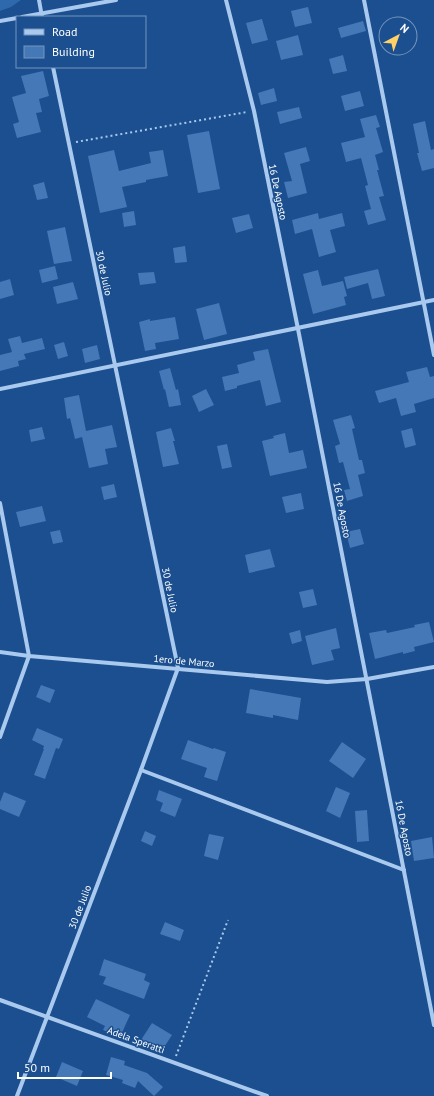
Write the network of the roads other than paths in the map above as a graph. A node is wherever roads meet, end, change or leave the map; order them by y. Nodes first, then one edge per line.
1 (39, 0) edge
2 (116, 0) edge
3 (226, 0) edge
4 (364, 0) edge
5 (42, 15) edge
6 (32, 16) edge
7 (16, 18) edge
8 (0, 21) edge
9 (53, 68) edge
10 (434, 300) edge
11 (424, 302) junction
12 (298, 329) junction
13 (434, 355) edge
14 (115, 367) junction
15 (0, 389) edge
16 (0, 503) edge
17 (0, 652) edge
18 (29, 656) junction
19 (434, 667) edge
20 (178, 668) junction
21 (367, 679) junction
22 (0, 737) edge
23 (141, 770) junction
24 (404, 870) junction
25 (0, 1000) edge
26 (47, 1017) junction
27 (434, 1025) edge
28 (17, 1096) edge
29 (266, 1096) edge

1 - 5 street
2 - 5 street
3 - 12 street, 16 De Agosto
4 - 11 street
5 - 6 street
7 - 8 street
9 - 14 street, 30 de Julio
10 - 11 street
11 - 12 street
11 - 13 street
12 - 14 street
12 - 21 street, 16 De Agosto
14 - 15 street
14 - 20 street, 30 de Julio
16 - 18 street
17 - 18 street, 1ero de Marzo
18 - 20 street, 1ero de Marzo
18 - 22 street
19 - 21 street
20 - 21 street, 1ero de Marzo
20 - 23 street, 30 de Julio
21 - 24 street, 16 De Agosto
23 - 24 street
23 - 26 street, 30 de Julio
24 - 27 street, 16 De Agosto
25 - 26 street, Adela Speratti
26 - 28 street, 30 de Julio
26 - 29 street, Adela Speratti

